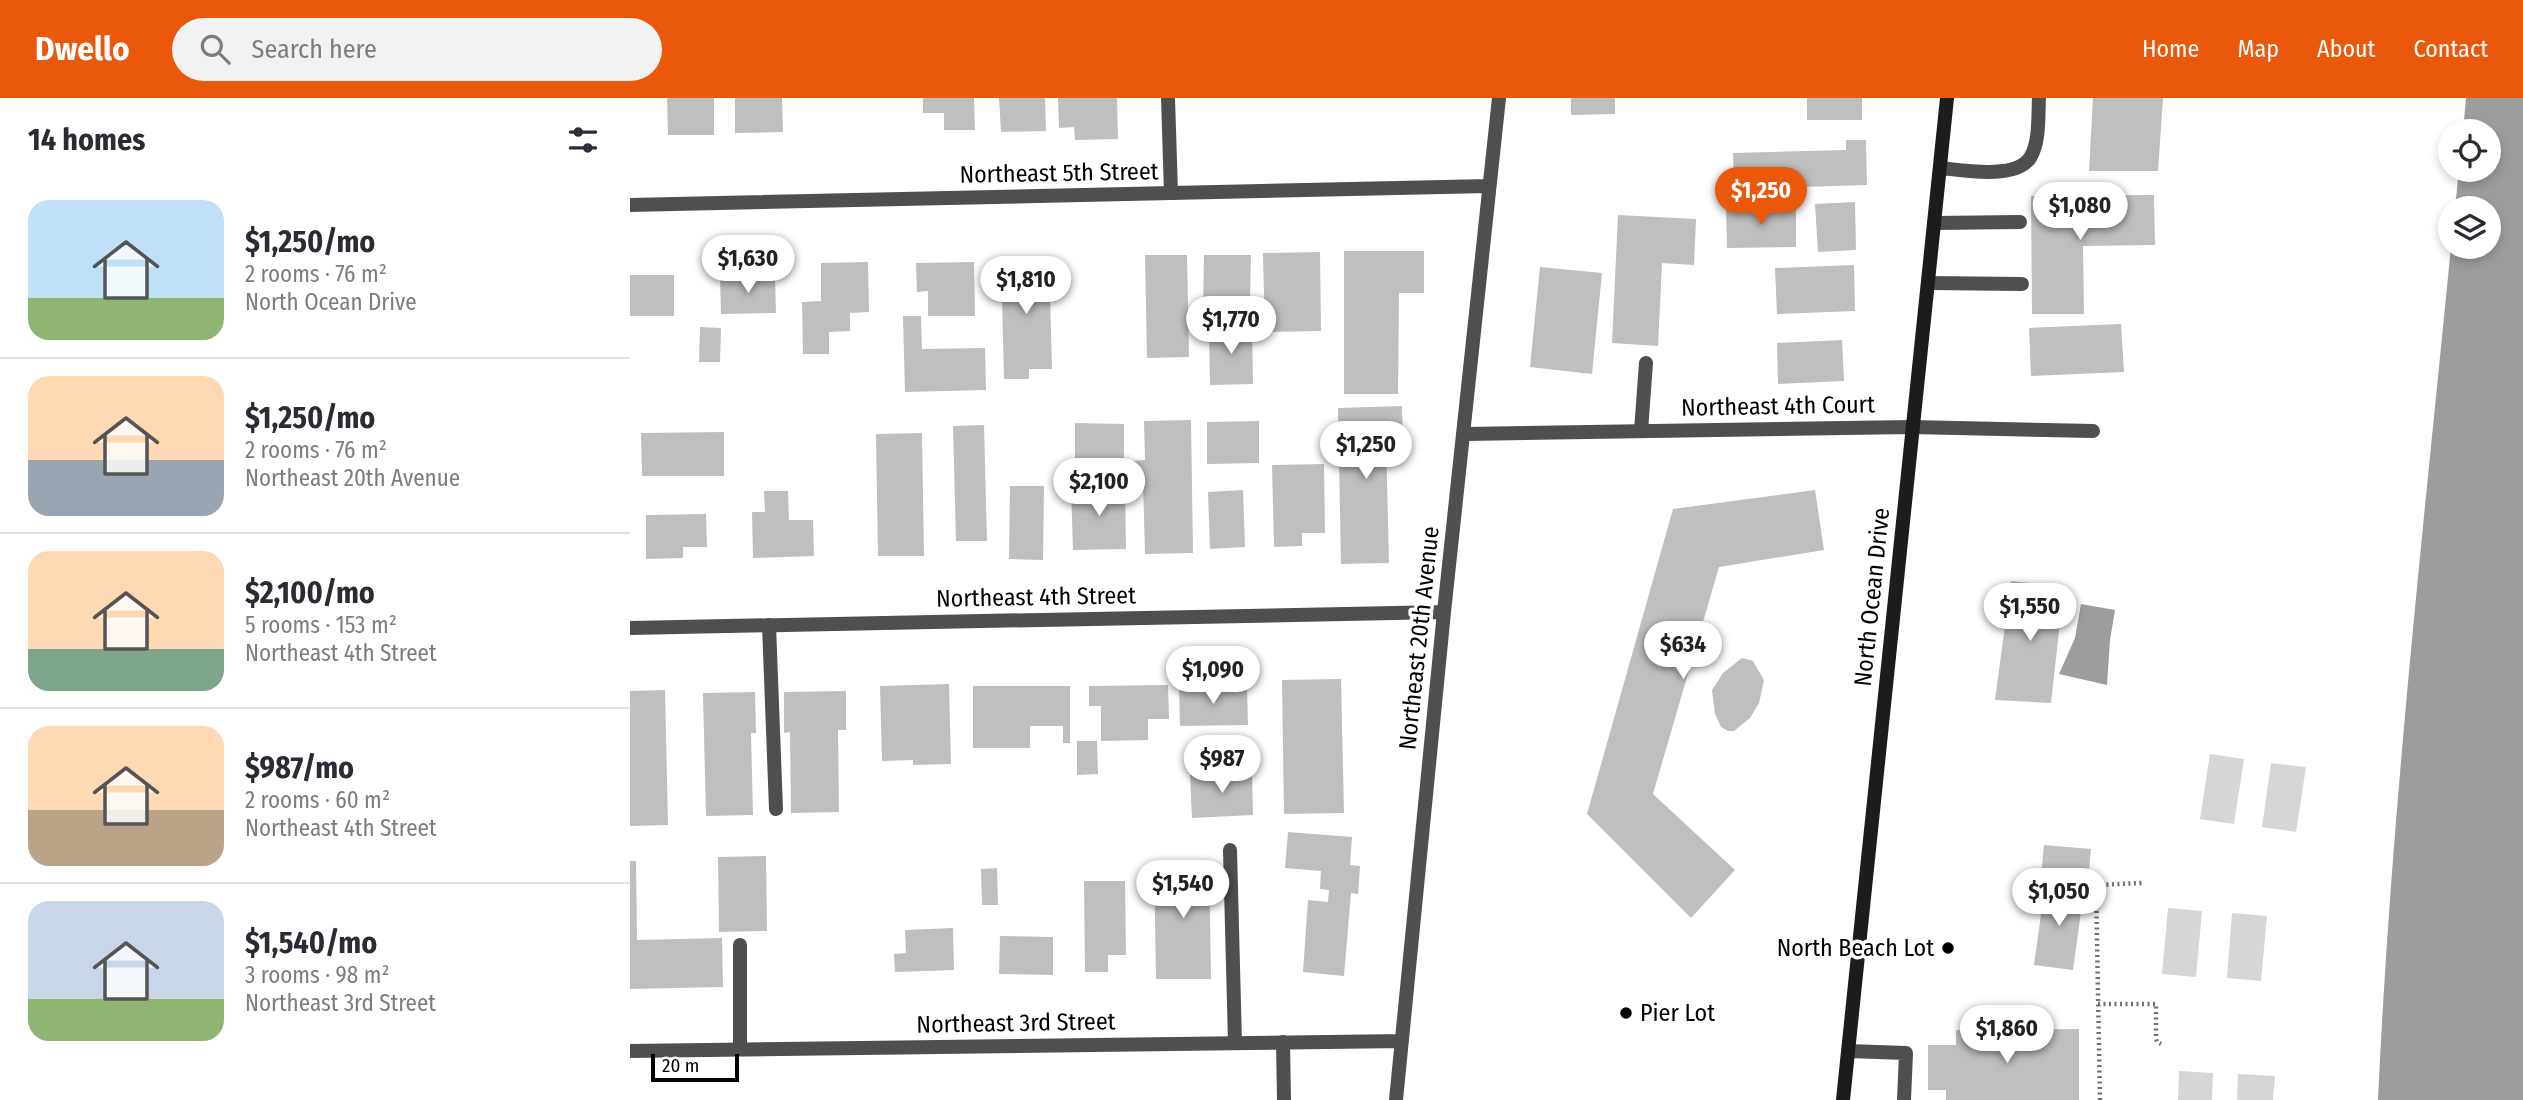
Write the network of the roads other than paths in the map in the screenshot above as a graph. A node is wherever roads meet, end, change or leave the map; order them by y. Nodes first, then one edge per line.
1 (1168, 98) edge
2 (1499, 98) edge
3 (1947, 98) edge
4 (2039, 98) edge
5 (1940, 168) junction
6 (1489, 186) junction
7 (1171, 193) junction
8 (630, 205) edge
9 (2020, 222) dead end
10 (1934, 223) junction
11 (1928, 283) junction
12 (2022, 284) dead end
13 (1646, 363) dead end
14 (1912, 427) junction
15 (1641, 431) junction
16 (2093, 431) dead end
17 (1465, 434) junction
18 (1444, 612) junction
19 (769, 625) junction
20 (630, 628) edge
21 (776, 810) dead end
22 (1230, 850) dead end
23 (740, 945) dead end
24 (1402, 1041) junction
25 (1283, 1042) junction
26 (1234, 1043) junction
27 (740, 1049) junction
28 (630, 1051) edge
29 (1848, 1051) junction
30 (1284, 1100) edge
31 (1396, 1100) edge
32 (1843, 1100) edge
33 (1904, 1100) edge

1 - 7 street
2 - 6 street, Northeast 20th Avenue
3 - 5 main road, North Ocean Drive
4 - 5 street
5 - 10 main road, North Ocean Drive
6 - 7 street, Northeast 5th Street
6 - 17 street, Northeast 20th Avenue
7 - 8 street, Northeast 5th Street
9 - 10 street
10 - 11 main road, North Ocean Drive
11 - 12 street
11 - 14 main road, North Ocean Drive
13 - 15 street
14 - 15 street, Northeast 4th Court
14 - 16 street, Northeast 4th Court
14 - 29 main road, North Ocean Drive
15 - 17 street, Northeast 4th Court
17 - 18 street, Northeast 20th Avenue
18 - 19 street, Northeast 4th Street
18 - 24 street, Northeast 20th Avenue
19 - 20 street, Northeast 4th Street
19 - 21 street
22 - 26 street
23 - 27 street
24 - 25 street, Northeast 3rd Street
24 - 31 street, Northeast 20th Avenue
25 - 26 street, Northeast 3rd Street
25 - 30 street
26 - 27 street, Northeast 3rd Street
27 - 28 street, Northeast 3rd Street
29 - 32 main road, North Ocean Drive
29 - 33 street

